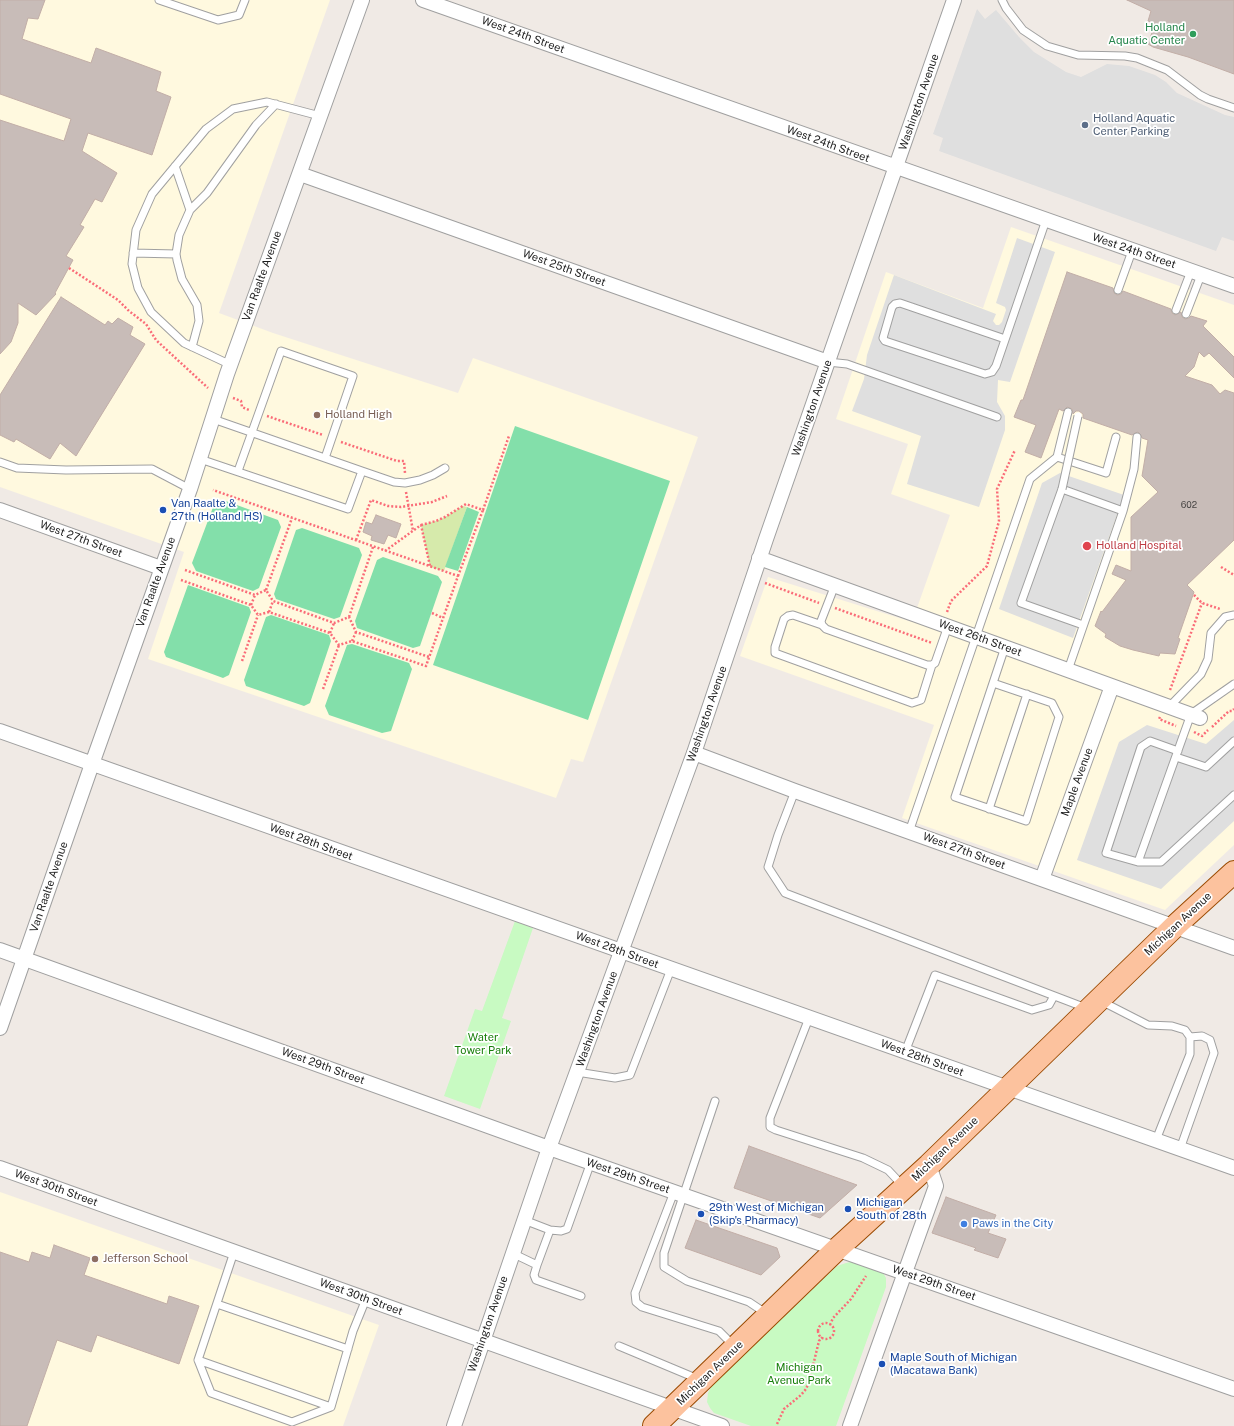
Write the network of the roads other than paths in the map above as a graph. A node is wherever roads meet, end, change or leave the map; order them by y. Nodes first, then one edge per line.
1 (159, 0) edge
2 (246, 0) edge
3 (362, 0) edge
4 (423, 0) edge
5 (954, 0) edge
6 (1002, 0) edge
7 (276, 104) junction
8 (1234, 108) edge
9 (320, 116) junction
10 (175, 166) junction
11 (896, 168) junction
12 (300, 174) junction
13 (190, 210) junction
14 (1046, 220) junction
15 (1132, 251) junction
16 (133, 253) junction
17 (176, 254) junction
18 (1196, 273) junction
19 (1234, 286) edge
20 (1118, 290) dead end
21 (1176, 310) dead end
22 (1186, 314) dead end
23 (1005, 339) junction
24 (192, 347) junction
25 (828, 362) junction
26 (231, 365) junction
27 (1068, 412) dead end
28 (1078, 416) dead end
29 (997, 417) dead end
30 (213, 419) junction
31 (252, 433) junction
32 (1116, 436) dead end
33 (1137, 437) dead end
34 (1057, 457) junction
35 (325, 458) junction
36 (200, 459) junction
37 (0, 462) edge
38 (445, 468) dead end
39 (238, 471) junction
40 (362, 471) junction
41 (190, 489) junction
42 (1062, 489) junction
43 (0, 510) edge
44 (1123, 511) junction
45 (760, 558) junction
46 (161, 568) junction
47 (835, 586) junction
48 (1234, 615) edge
49 (1083, 625) junction
50 (822, 626) junction
51 (945, 626) junction
52 (977, 637) junction
53 (1005, 647) junction
54 (932, 666) junction
55 (1068, 670) junction
56 (993, 683) junction
57 (1234, 684) edge
58 (1112, 686) junction
59 (1027, 694) junction
60 (1170, 707) junction
61 (1196, 716) junction
62 (0, 731) edge
63 (1234, 740) edge
64 (694, 753) junction
65 (1177, 754) junction
66 (92, 764) junction
67 (795, 791) junction
68 (1234, 795) edge
69 (989, 808) junction
70 (909, 832) junction
71 (1138, 862) junction
72 (1234, 872) edge
73 (1042, 879) junction
74 (1174, 926) junction
75 (1234, 948) edge
76 (0, 950) edge
77 (621, 952) junction
78 (24, 959) junction
79 (671, 969) junction
80 (1054, 996) junction
81 (1093, 1004) junction
82 (809, 1018) junction
83 (0, 1028) edge
84 (1190, 1037) junction
85 (905, 1052) junction
86 (577, 1072) junction
87 (1008, 1089) junction
88 (716, 1101) dead end
89 (1156, 1140) junction
90 (549, 1148) junction
91 (1180, 1149) junction
92 (590, 1162) junction
93 (929, 1165) junction
94 (0, 1168) edge
95 (1234, 1168) edge
96 (905, 1187) junction
97 (679, 1193) junction
98 (524, 1220) junction
99 (550, 1230) junction
100 (837, 1249) junction
101 (234, 1252) junction
102 (512, 1253) junction
103 (537, 1265) junction
104 (904, 1272) junction
105 (581, 1296) dead end
106 (366, 1299) junction
107 (217, 1304) junction
108 (769, 1316) junction
109 (482, 1341) junction
110 (619, 1346) dead end
111 (736, 1348) junction
112 (348, 1349) junction
113 (198, 1360) junction
114 (702, 1380) junction
115 (1234, 1389) edge
116 (331, 1407) junction
117 (674, 1408) junction
118 (454, 1426) edge
119 (654, 1426) edge
120 (722, 1426) edge
121 (850, 1426) edge

1 - 2 lane
3 - 9 street, Van Raalte Avenue
4 - 11 street, West 24th Street
5 - 11 street, Washington Avenue
6 - 8 lane
7 - 9 lane
7 - 10 lane
7 - 13 lane
9 - 12 street, Van Raalte Avenue
10 - 13 lane
10 - 16 lane
11 - 14 street, West 24th Street
11 - 25 street, Washington Avenue
12 - 25 street, West 25th Street
12 - 26 street, Van Raalte Avenue
13 - 17 lane
14 - 15 street, West 24th Street
14 - 23 lane
15 - 18 street, West 24th Street
15 - 20 lane
16 - 17 lane
16 - 24 lane
17 - 24 lane
18 - 19 street, West 24th Street
18 - 21 lane
18 - 22 lane
23 - 23 lane
24 - 26 lane
25 - 29 lane
25 - 45 street, Washington Avenue
26 - 30 street, Van Raalte Avenue
27 - 34 lane
28 - 42 lane, bridge
30 - 31 lane
30 - 36 street, Van Raalte Avenue
31 - 35 lane
31 - 35 lane
31 - 39 lane
32 - 34 lane
33 - 44 lane
34 - 52 lane
35 - 40 lane
36 - 39 lane
36 - 41 street, Van Raalte Avenue
37 - 41 lane
38 - 40 lane
39 - 40 lane
41 - 46 street, Van Raalte Avenue
42 - 44 lane
42 - 49 lane
43 - 46 street, West 27th Street
44 - 49 lane
45 - 47 street, West 26th Street
45 - 64 street, Washington Avenue
46 - 66 street, Van Raalte Avenue
47 - 50 lane
47 - 51 street, West 26th Street
48 - 60 lane
49 - 55 lane
50 - 54 lane
50 - 54 lane
51 - 52 street, West 26th Street
51 - 54 lane
52 - 53 street, West 26th Street
52 - 70 lane
53 - 55 street, West 26th Street
53 - 56 lane
55 - 58 street, West 26th Street
56 - 59 lane
56 - 69 lane
57 - 61 lane
58 - 60 street, West 26th Street
58 - 73 street, Maple Avenue
59 - 69 lane
59 - 69 lane
60 - 61 street, West 26th Street
61 - 65 lane
62 - 66 street, West 28th Street
63 - 65 lane
64 - 67 street, West 27th Street
64 - 77 street, Washington Avenue
65 - 71 lane
65 - 71 lane
66 - 77 street, West 28th Street
66 - 78 street, Van Raalte Avenue
67 - 70 street, West 27th Street
67 - 80 lane
68 - 71 lane
70 - 73 street, West 27th Street
72 - 74 main road, Michigan Avenue
73 - 74 street, West 27th Street
74 - 75 street, West 27th Street
74 - 81 main road, Michigan Avenue
76 - 78 street, West 29th Street
77 - 79 street, West 28th Street
77 - 86 street, Washington Avenue
78 - 83 street, Van Raalte Avenue
78 - 90 street, West 29th Street
79 - 82 street, West 28th Street
79 - 86 lane
80 - 81 lane
80 - 85 lane
81 - 84 lane
81 - 87 main road, Michigan Avenue
82 - 85 street, West 28th Street
82 - 96 lane
84 - 89 lane
84 - 91 lane
85 - 87 street, West 28th Street
86 - 90 street, Washington Avenue
87 - 89 street, West 28th Street
87 - 93 main road, Michigan Avenue
88 - 97 lane
89 - 91 street, West 28th Street
90 - 92 street, West 29th Street
90 - 98 street, Washington Avenue
91 - 95 street, West 28th Street
92 - 97 street, West 29th Street
92 - 99 lane
93 - 96 main road, Michigan Avenue
93 - 104 street
94 - 101 street, West 30th Street
96 - 100 main road, Michigan Avenue
97 - 100 street, West 29th Street
97 - 108 lane
97 - 111 lane
98 - 99 lane
98 - 102 street, Washington Avenue
99 - 103 lane
100 - 104 street, West 29th Street
100 - 108 main road, Michigan Avenue
101 - 106 street, West 30th Street
101 - 107 lane
102 - 103 lane
102 - 109 street, Washington Avenue
103 - 105 lane
104 - 115 street, West 29th Street
104 - 121 street
106 - 109 street, West 30th Street
106 - 112 lane
107 - 112 lane
107 - 113 lane
108 - 111 main road, Michigan Avenue
109 - 117 street, West 30th Street
109 - 118 street, Washington Avenue
110 - 114 lane
111 - 114 main road, Michigan Avenue
112 - 116 lane
113 - 116 lane
113 - 116 lane
114 - 117 main road, Michigan Avenue
117 - 119 main road, Michigan Avenue
117 - 120 street, West 30th Street

